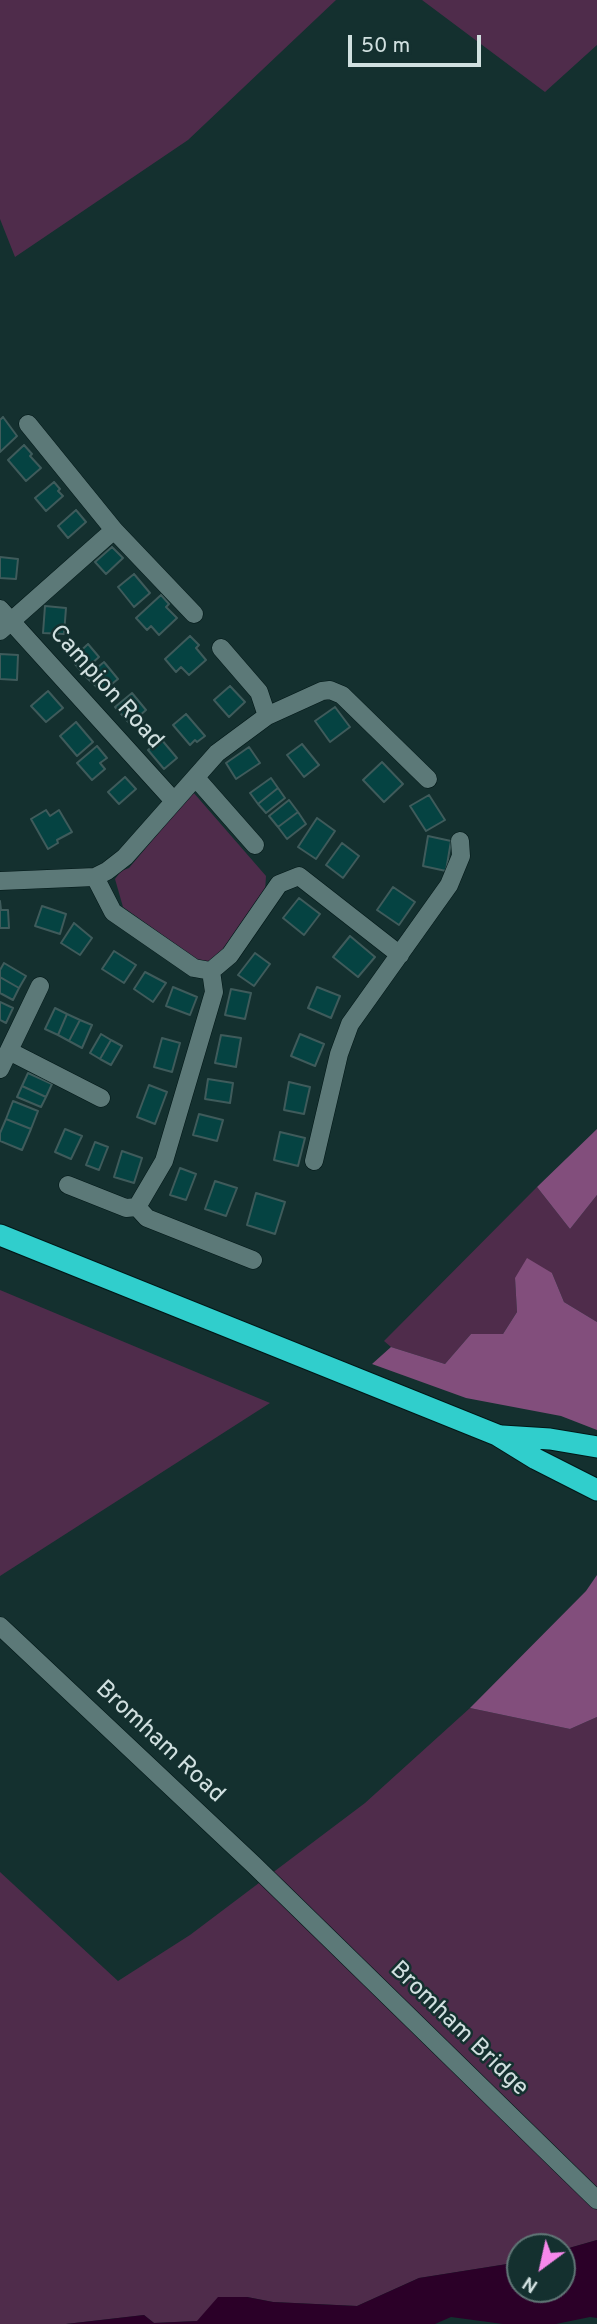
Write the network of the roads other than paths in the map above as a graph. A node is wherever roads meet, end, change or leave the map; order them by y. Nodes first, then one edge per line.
1 (28, 424) dead end
2 (114, 530) junction
3 (194, 614) dead end
4 (4, 620) edge
5 (221, 648) dead end
6 (267, 716) junction
7 (196, 778) junction
8 (428, 779) dead end
9 (173, 800) junction
10 (460, 841) dead end
11 (255, 845) dead end
12 (95, 877) junction
13 (0, 881) edge
14 (400, 956) junction
15 (212, 971) junction
16 (40, 986) dead end
17 (9, 1051) junction
18 (0, 1069) edge
19 (101, 1098) dead end
20 (314, 1161) dead end
21 (68, 1185) dead end
22 (137, 1207) junction
23 (0, 1235) edge
24 (253, 1260) dead end
25 (497, 1435) junction
26 (597, 1447) edge
27 (597, 1490) edge
28 (0, 1626) edge
29 (284, 1895) joint
30 (597, 2200) edge

1 - 2 street
2 - 3 street
2 - 4 street
4 - 9 street, Campion Road
5 - 6 street
6 - 7 street
6 - 8 street
7 - 9 street
7 - 11 street
9 - 12 street
10 - 14 street
12 - 13 street
12 - 15 street
14 - 15 street
14 - 20 street
15 - 22 street
16 - 17 street
17 - 18 street
17 - 19 street
21 - 22 street
22 - 24 street
23 - 25 highway
25 - 26 highway
25 - 27 highway
28 - 29 street, Bromham Road
29 - 30 street, Bromham Bridge

